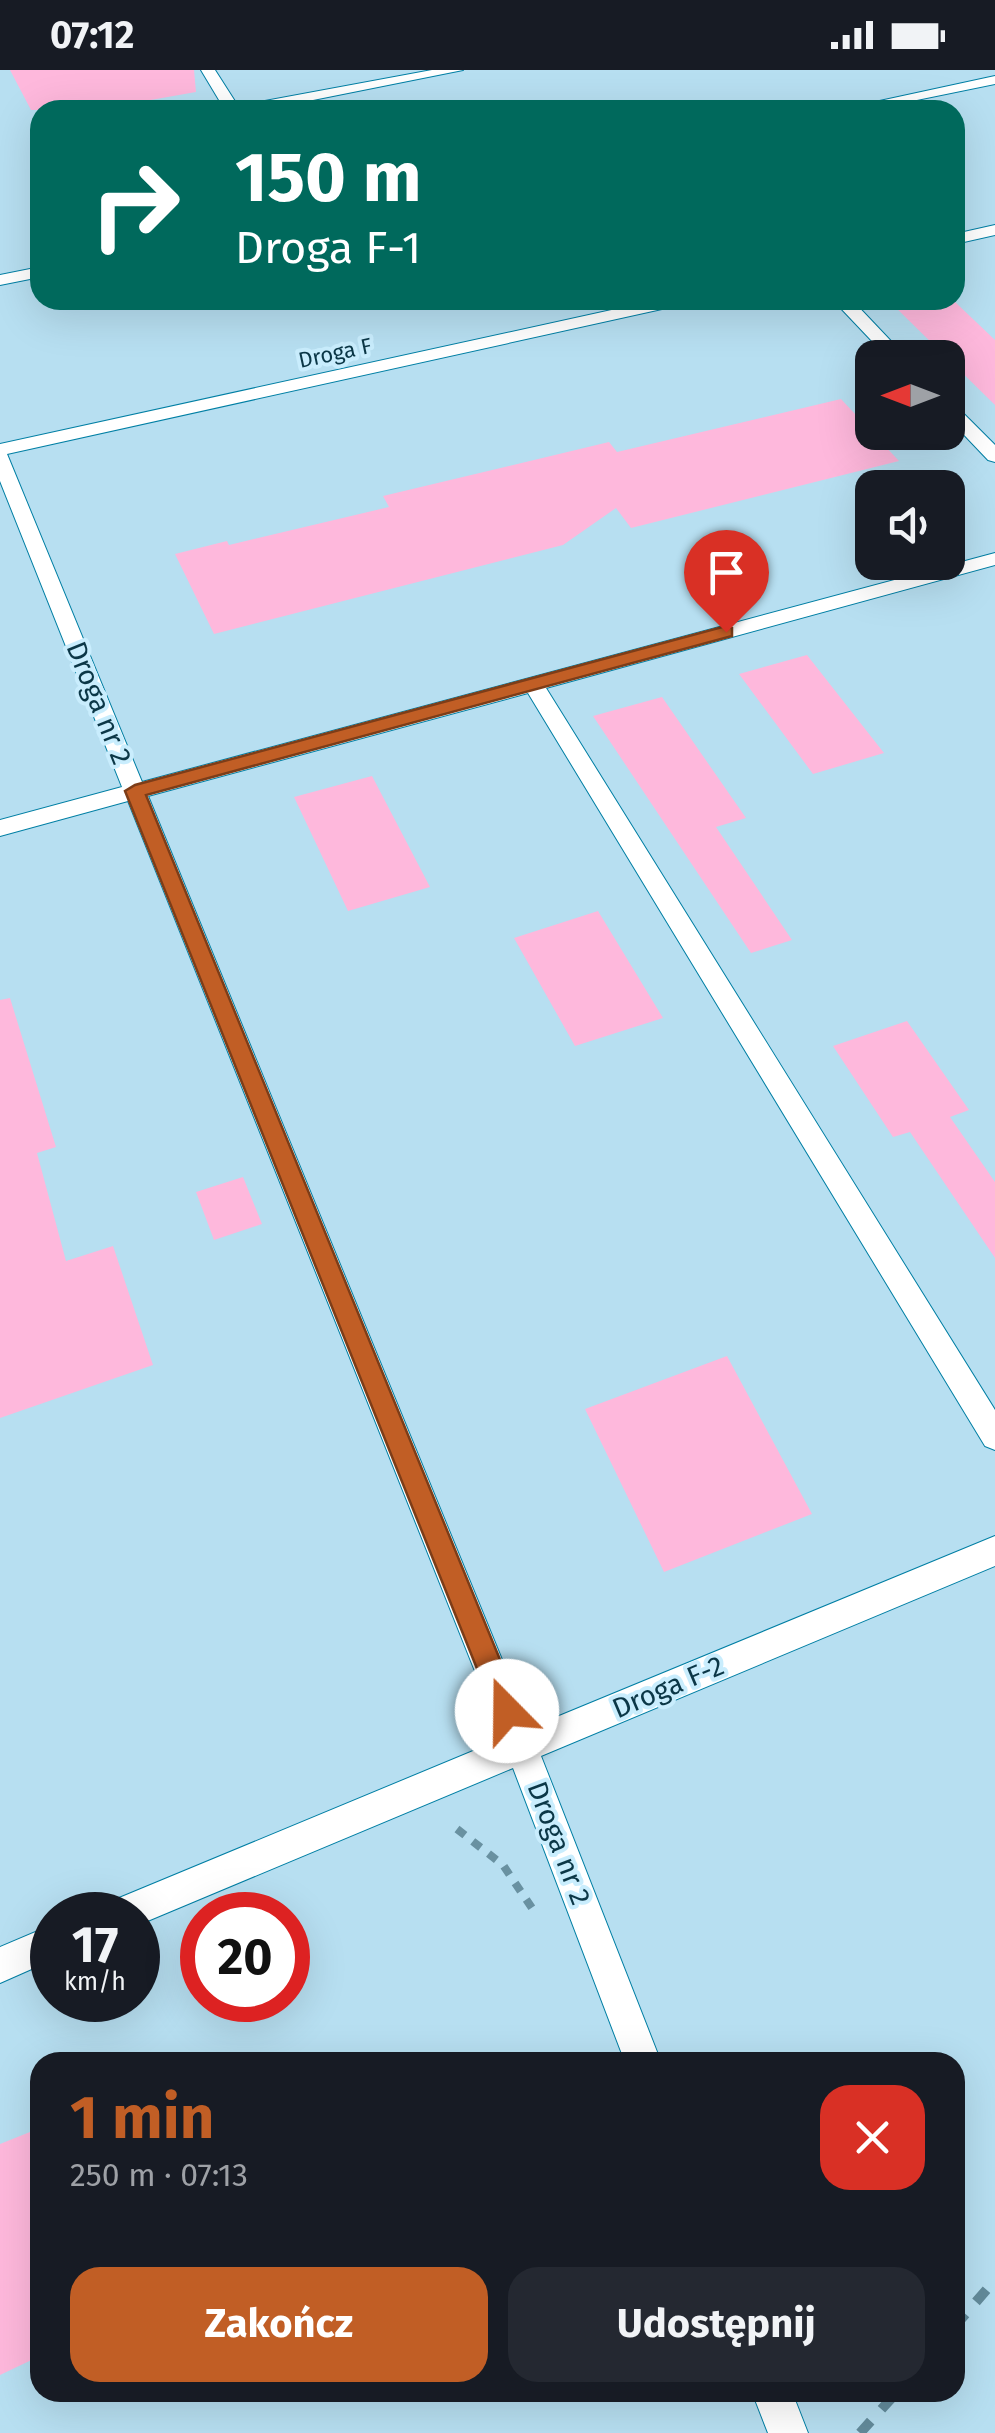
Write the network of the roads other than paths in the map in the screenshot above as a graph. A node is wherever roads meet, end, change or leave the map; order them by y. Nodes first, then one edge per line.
1 (208, 70) edge
2 (456, 70) edge
3 (995, 80) edge
4 (229, 100) edge
5 (291, 100) edge
6 (896, 100) edge
7 (995, 230) edge
8 (965, 237) edge
9 (30, 274) edge
10 (0, 280) edge
11 (636, 310) edge
12 (852, 310) edge
13 (881, 340) edge
14 (965, 425) edge
15 (0, 454) edge
16 (995, 456) edge
17 (995, 559) edge
18 (534, 684) junction
19 (135, 791) junction
20 (0, 828) edge
21 (995, 1436) edge
22 (995, 1551) edge
23 (522, 1748) junction
24 (160, 1898) edge
25 (30, 1952) edge
26 (0, 1965) edge
27 (640, 2052) edge
28 (776, 2402) edge
29 (788, 2433) edge

1 - 4 lane
2 - 5 lane
3 - 6 lane
7 - 8 lane
9 - 10 lane
11 - 15 lane, Droga F
12 - 13 lane
14 - 16 lane
15 - 19 lane, Droga nr 2
17 - 18 lane
18 - 19 lane
18 - 21 lane
19 - 20 lane
19 - 23 lane, Droga nr 2
22 - 23 lane, Droga F-2
23 - 24 lane, Droga F-2
23 - 27 lane, Droga nr 2
25 - 26 lane
28 - 29 lane

